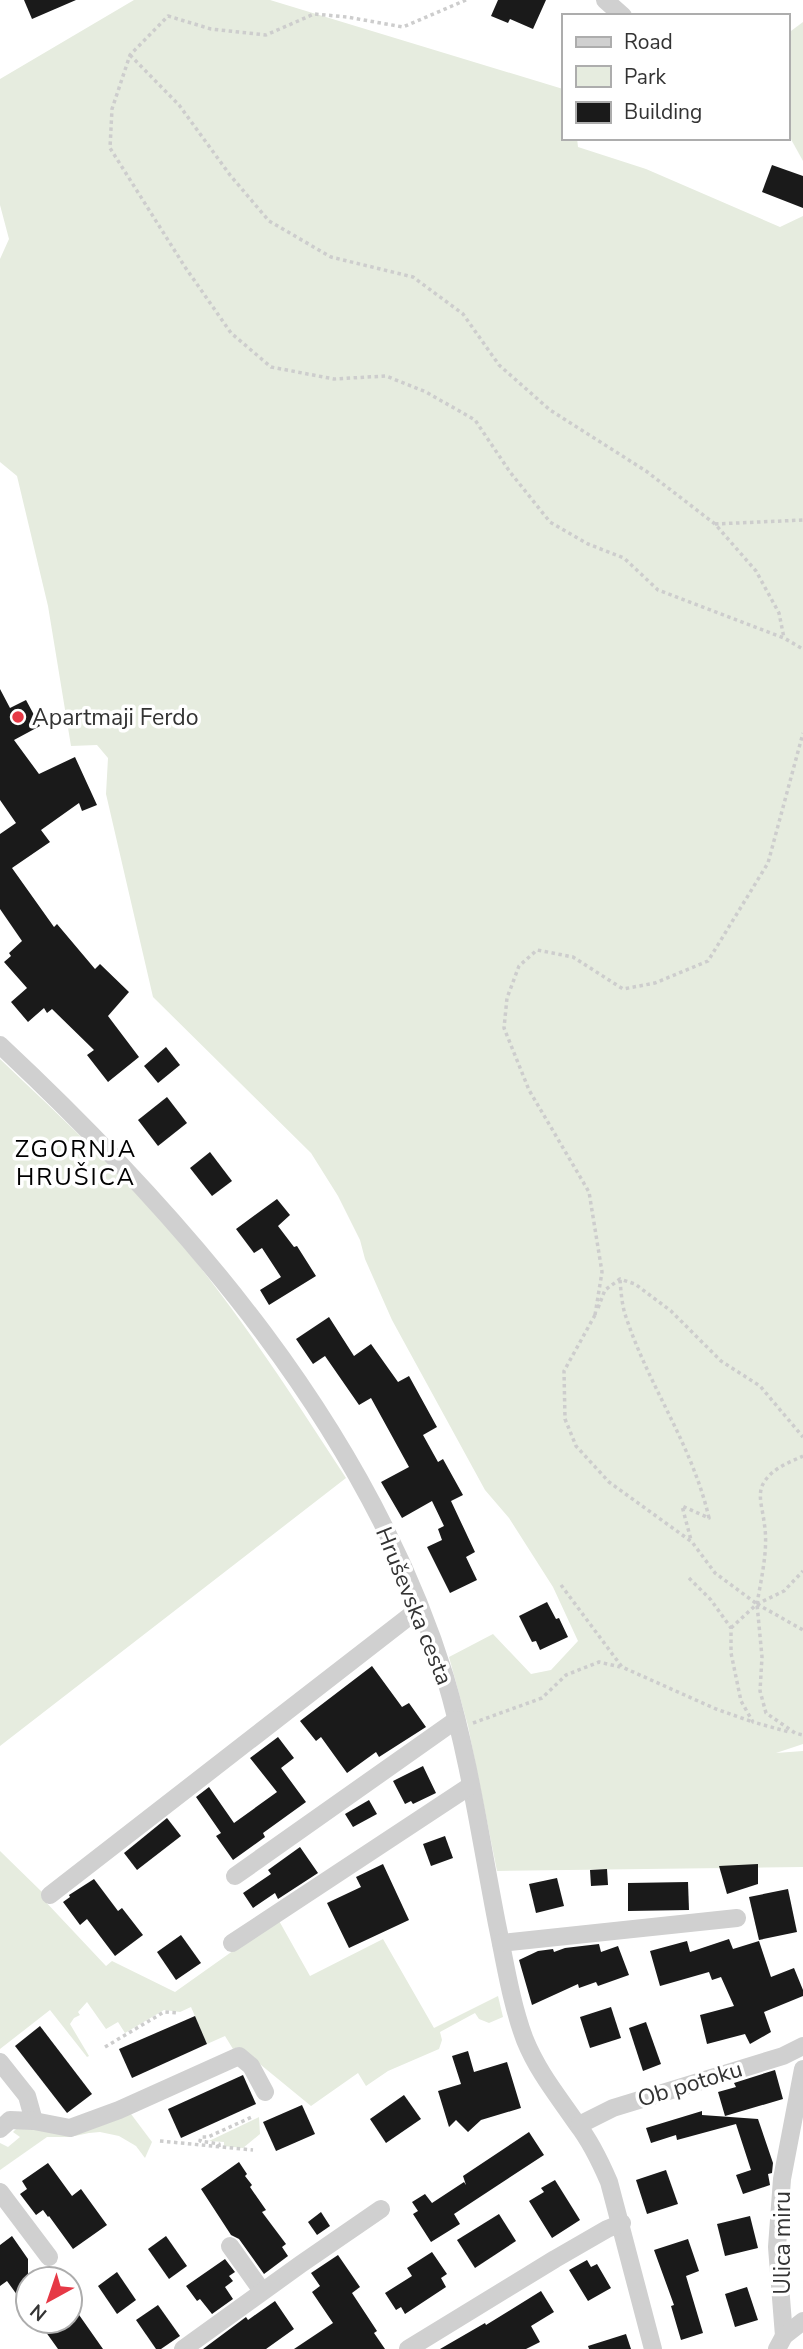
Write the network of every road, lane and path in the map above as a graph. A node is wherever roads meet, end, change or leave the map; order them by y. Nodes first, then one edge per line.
1 (466, 0) edge
2 (606, 0) edge
3 (621, 14) edge
4 (130, 55) junction
5 (803, 520) edge
6 (715, 524) junction
7 (784, 638) junction
8 (803, 649) edge
9 (803, 733) edge
10 (0, 1045) edge
11 (620, 1279) junction
12 (595, 1315) junction
13 (803, 1437) edge
14 (803, 1456) edge
15 (692, 1542) junction
16 (803, 1571) edge
17 (689, 1578) dead end
18 (561, 1584) dead end
19 (757, 1604) junction
20 (420, 1608) junction
21 (731, 1628) junction
22 (803, 1630) edge
23 (622, 1667) junction
24 (753, 1722) junction
25 (457, 1724) junction
26 (795, 1733) junction
27 (803, 1735) edge
28 (470, 1786) junction
29 (235, 1876) dead end
30 (50, 1895) dead end
31 (737, 1918) dead end
32 (232, 1943) dead end
33 (501, 1943) junction
34 (179, 2013) dead end
35 (803, 2046) edge
36 (105, 2047) dead end
37 (0, 2062) edge
38 (803, 2069) edge
39 (265, 2092) dead end
40 (254, 2116) dead end
41 (34, 2121) junction
42 (579, 2126) junction
43 (0, 2129) edge
44 (160, 2141) dead end
45 (219, 2147) junction
46 (253, 2150) dead end
47 (4, 2204) edge
48 (381, 2209) dead end
49 (622, 2223) junction
50 (230, 2246) dead end
51 (49, 2257) dead end
52 (262, 2291) junction
53 (803, 2321) edge
54 (780, 2342) edge
55 (190, 2347) edge
56 (408, 2349) edge
57 (653, 2349) edge

1 - 4 path
2 - 3 street
4 - 6 path
4 - 7 path
5 - 6 path
6 - 7 path
7 - 8 path
9 - 12 path
10 - 20 street, Hruševska cesta
11 - 12 path
11 - 13 path
11 - 15 path
12 - 15 path
14 - 19 path
15 - 19 path
16 - 19 path
17 - 21 path
18 - 23 path
19 - 21 path
19 - 22 path
19 - 26 path
20 - 25 street, Hruševska cesta
20 - 30 street
21 - 24 path
23 - 24 path
23 - 25 path
24 - 26 path
25 - 28 street, Hruševska cesta
25 - 29 street
26 - 27 path
28 - 32 street
28 - 33 street, Hruševska cesta
31 - 33 street
33 - 42 street, Hruševska cesta
34 - 36 path
35 - 42 street, Ob potoku
37 - 41 street
38 - 54 street, Ulica miru
39 - 41 street
40 - 45 path
41 - 43 street
42 - 49 street, Hruševska cesta
44 - 45 path
45 - 46 path
47 - 51 street
48 - 52 street
49 - 56 street
49 - 57 street, Hruševska cesta
50 - 52 street
52 - 55 street
53 - 54 street, Ulica miru

